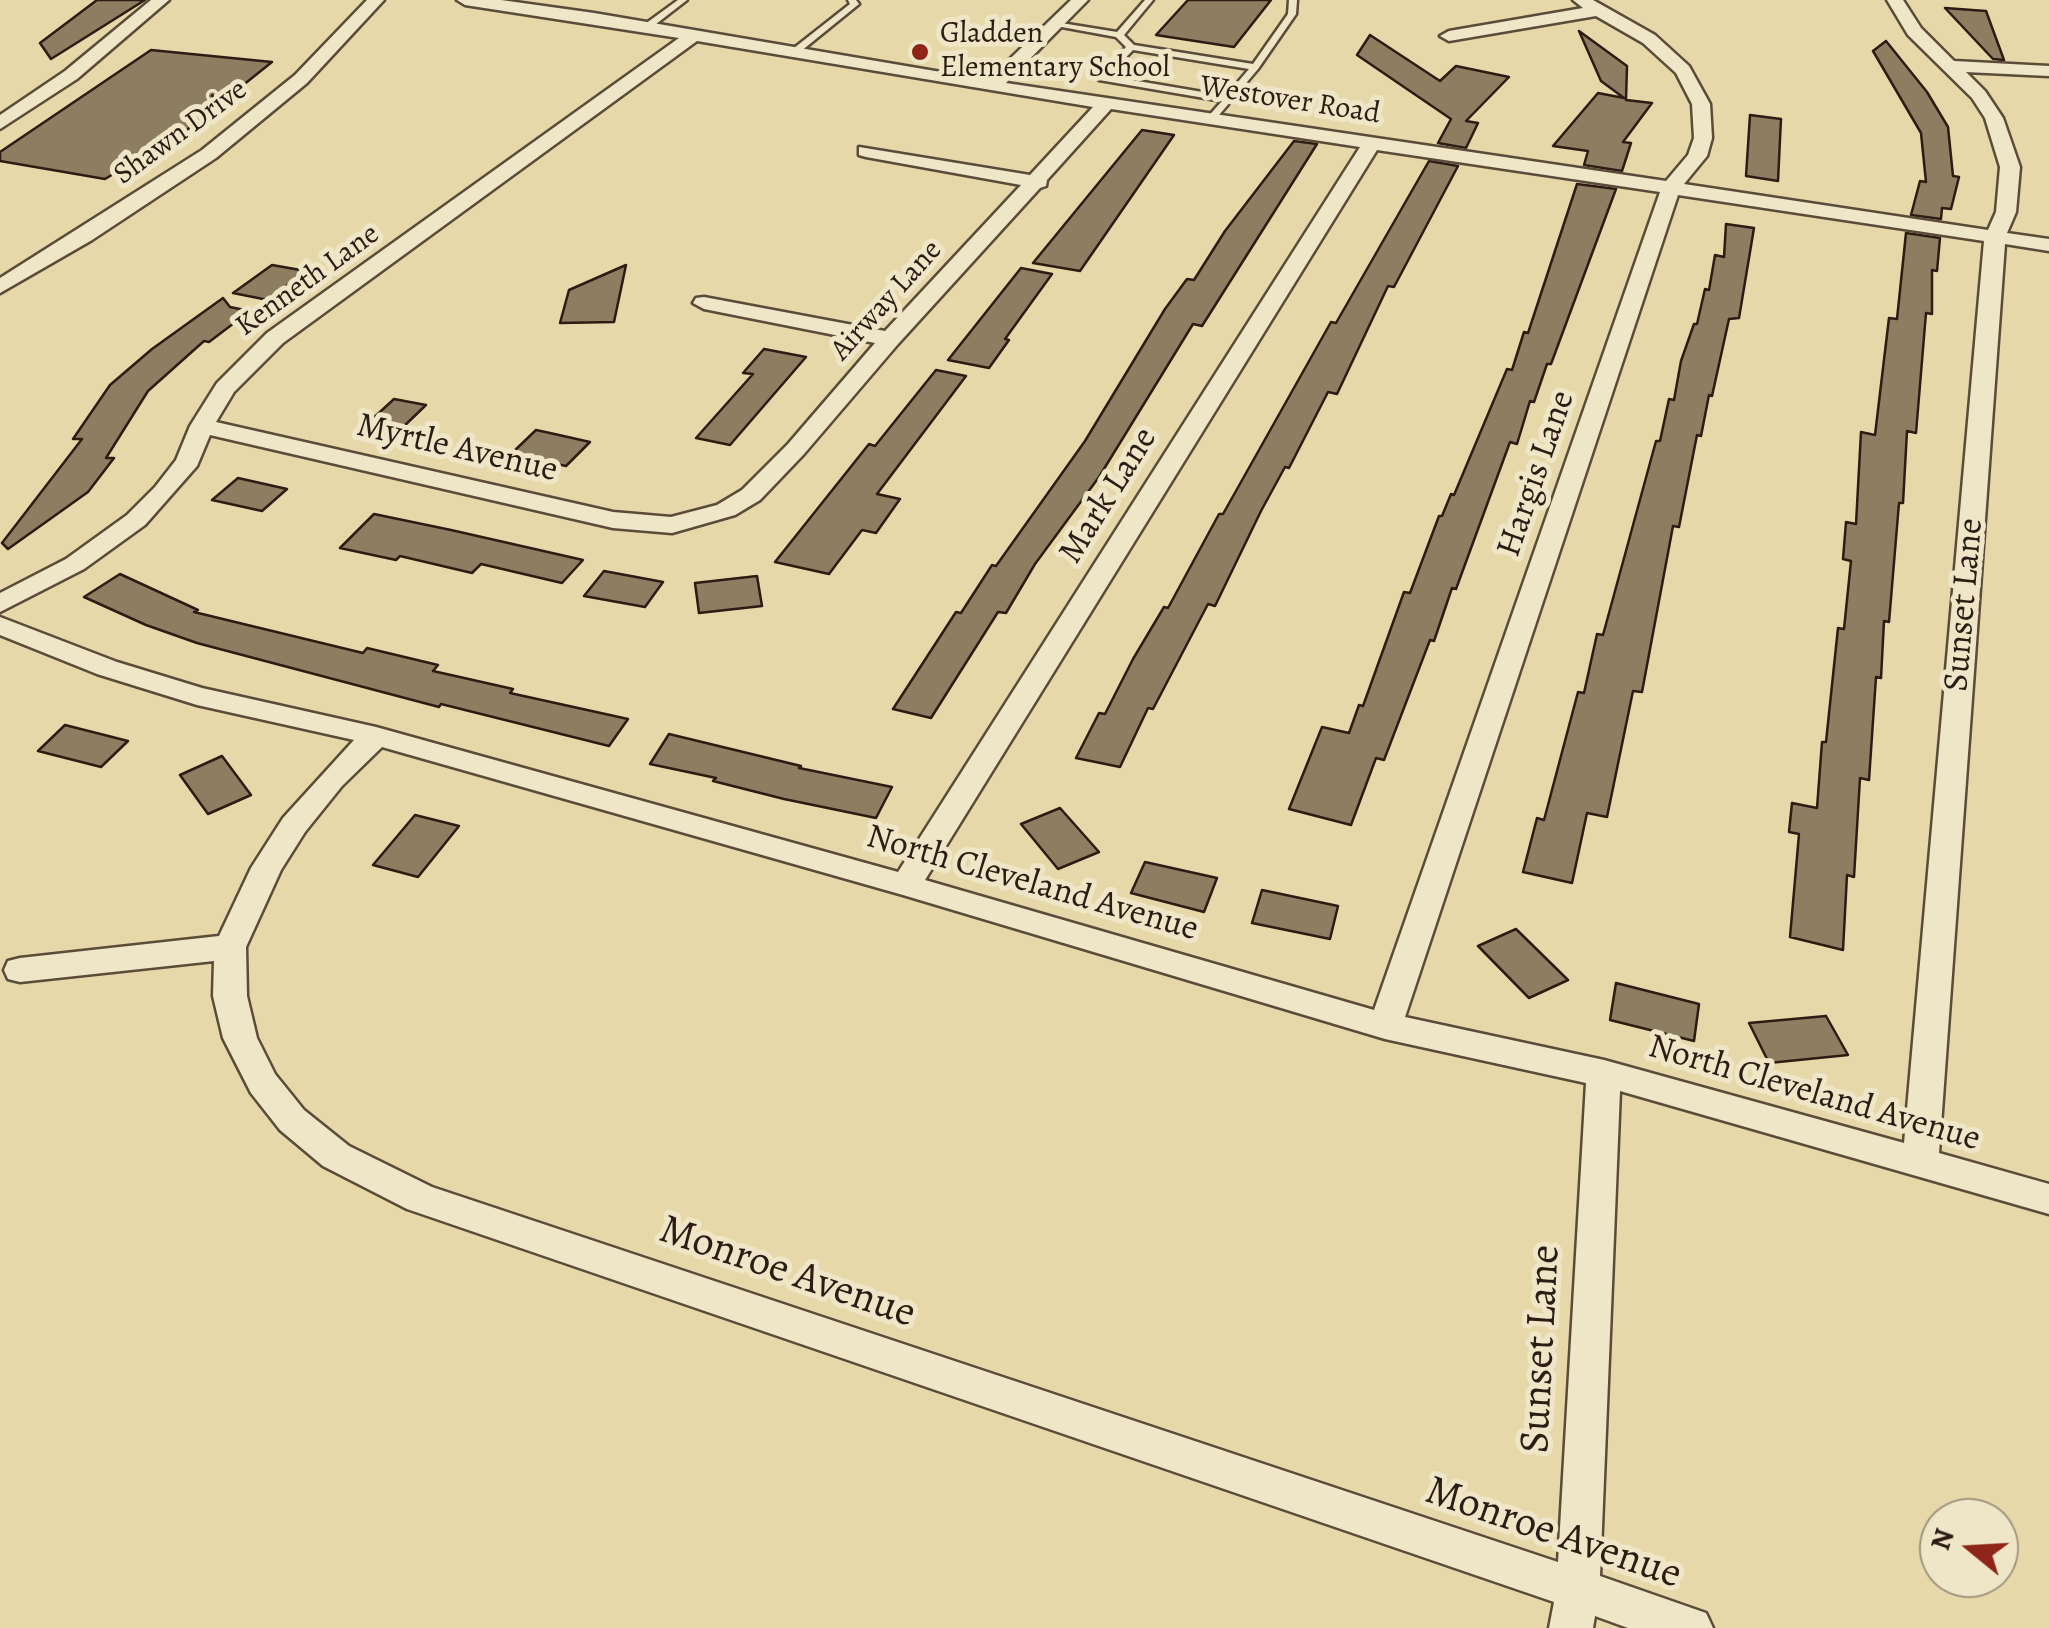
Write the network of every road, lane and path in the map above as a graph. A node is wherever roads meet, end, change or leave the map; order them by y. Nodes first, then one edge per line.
1 (162, 0) edge
2 (376, 0) edge
3 (465, 0) edge
4 (682, 0) edge
5 (852, 0) edge
6 (1080, 0) edge
7 (1148, 0) edge
8 (1293, 0) edge
9 (1895, 0) edge
10 (1590, 5) edge
11 (1054, 25) junction
12 (644, 29) junction
13 (1120, 35) junction
14 (1449, 36) dead end
15 (691, 38) junction
16 (1131, 47) junction
17 (792, 54) junction
18 (1954, 66) junction
19 (1256, 67) junction
20 (2049, 71) edge
21 (992, 86) junction
22 (1228, 100) junction
23 (1107, 103) junction
24 (1211, 119) junction
25 (0, 123) edge
26 (1371, 144) junction
27 (866, 151) dead end
28 (1038, 182) junction
29 (1671, 188) junction
30 (1995, 236) junction
31 (2049, 245) edge
32 (0, 287) edge
33 (704, 303) dead end
34 (890, 339) junction
35 (202, 426) junction
36 (698, 520) joint
37 (0, 604) edge
38 (0, 624) edge
39 (376, 736) junction
40 (906, 885) junction
41 (230, 947) junction
42 (20, 970) dead end
43 (1385, 1026) junction
44 (1604, 1073) junction
45 (1920, 1163) junction
46 (2049, 1199) edge
47 (1578, 1590) junction
48 (1572, 1628) edge
49 (1692, 1628) edge

1 - 25 street
2 - 32 street, Shawn Drive
3 - 12 street, Westover Road
4 - 12 lane
5 - 17 lane
6 - 11 street
7 - 13 lane
8 - 19 lane
9 - 18 street, Sunset Lane
10 - 14 street
10 - 29 street, Hargis Lane
11 - 13 lane
11 - 21 street
12 - 15 street, Westover Road
13 - 16 lane
15 - 17 street, Westover Road
15 - 35 street, Kenneth Lane
16 - 19 lane
16 - 22 lane
17 - 21 street, Westover Road
18 - 20 street
18 - 30 street, Sunset Lane
19 - 22 lane
21 - 23 street, Westover Road
22 - 24 lane
23 - 24 street, Westover Road
23 - 28 street, Airway Lane
24 - 26 street, Westover Road
26 - 29 street, Westover Road
26 - 40 street, Mark Lane
27 - 28 street
28 - 34 street, Airway Lane
29 - 30 street, Westover Road
29 - 43 street, Hargis Lane
30 - 31 street, Westover Road
30 - 45 street, Sunset Lane
33 - 34 street
34 - 36 street, Airway Lane
35 - 36 street, Myrtle Avenue
35 - 37 street, Kenneth Lane
38 - 39 street, North Cleveland Avenue
39 - 40 street, North Cleveland Avenue
39 - 41 street, Monroe Avenue
40 - 43 street, North Cleveland Avenue
41 - 42 street
41 - 47 street, Monroe Avenue
43 - 44 street, North Cleveland Avenue
44 - 45 street, North Cleveland Avenue
44 - 47 street, Sunset Lane
45 - 46 street, North Cleveland Avenue
47 - 48 street, Sunset Lane
47 - 49 street, Monroe Avenue

